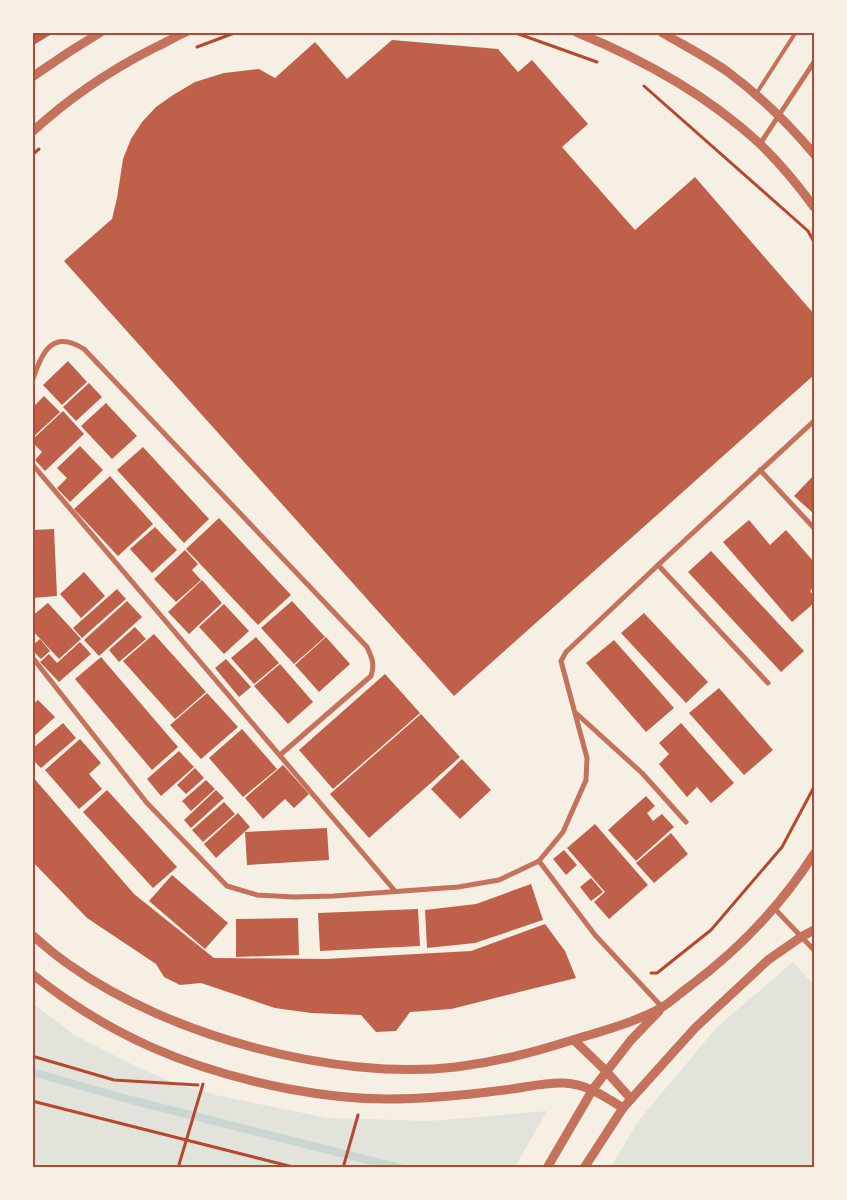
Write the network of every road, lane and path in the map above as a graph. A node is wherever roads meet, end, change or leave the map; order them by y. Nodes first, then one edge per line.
1 (101, 32) edge
2 (237, 32) edge
3 (513, 32) edge
4 (576, 32) edge
5 (661, 32) edge
6 (796, 32) edge
7 (183, 33) edge
8 (196, 47) dead end
9 (814, 62) edge
10 (604, 65) dead end
11 (32, 77) edge
12 (639, 81) dead end
13 (756, 94) junction
14 (779, 115) junction
15 (32, 132) edge
16 (45, 143) dead end
17 (760, 144) junction
18 (814, 154) edge
19 (32, 155) edge
20 (814, 207) edge
21 (814, 242) edge
22 (32, 381) edge
23 (814, 421) edge
24 (32, 464) edge
25 (760, 470) junction
26 (814, 528) edge
27 (658, 565) junction
28 (32, 657) edge
29 (768, 683) dead end
30 (576, 713) junction
31 (280, 755) junction
32 (814, 787) edge
33 (686, 822) dead end
34 (814, 854) edge
35 (539, 861) junction
36 (395, 891) junction
37 (774, 908) junction
38 (814, 930) edge
39 (32, 936) edge
40 (801, 936) junction
41 (814, 950) edge
42 (632, 973) junction
43 (32, 974) edge
44 (662, 1007) junction
45 (574, 1040) junction
46 (32, 1056) edge
47 (606, 1071) junction
48 (203, 1085) dead end
49 (593, 1089) junction
50 (364, 1098) junction
51 (631, 1099) junction
52 (198, 1100) dead end
53 (32, 1101) edge
54 (623, 1108) junction
55 (186, 1139) junction
56 (178, 1168) edge
57 (297, 1168) edge
58 (343, 1168) edge
59 (547, 1168) edge
60 (584, 1168) edge

1 - 11 street
2 - 8 path
3 - 10 path
4 - 17 street
5 - 13 street
6 - 13 lane
7 - 15 street
9 - 14 street
12 - 21 path
13 - 14 street
14 - 17 street
14 - 18 street
16 - 19 path
17 - 20 street
22 - 31 street
23 - 25 street
24 - 31 street
25 - 26 street
25 - 27 street
27 - 29 street
27 - 30 street
28 - 36 street
30 - 33 street
30 - 35 street
31 - 36 street
32 - 42 path
34 - 37 street
35 - 36 street
35 - 42 street
37 - 40 street
37 - 44 street
38 - 40 street
39 - 45 street
40 - 41 street
40 - 51 street
42 - 44 street
43 - 50 street
44 - 45 street
44 - 47 street
45 - 47 street
46 - 48 path
47 - 49 street
47 - 51 street
49 - 50 street
49 - 54 street
49 - 59 street
50 - 58 path
51 - 54 street
52 - 55 path
53 - 55 path
54 - 60 street
55 - 56 path
55 - 57 path

